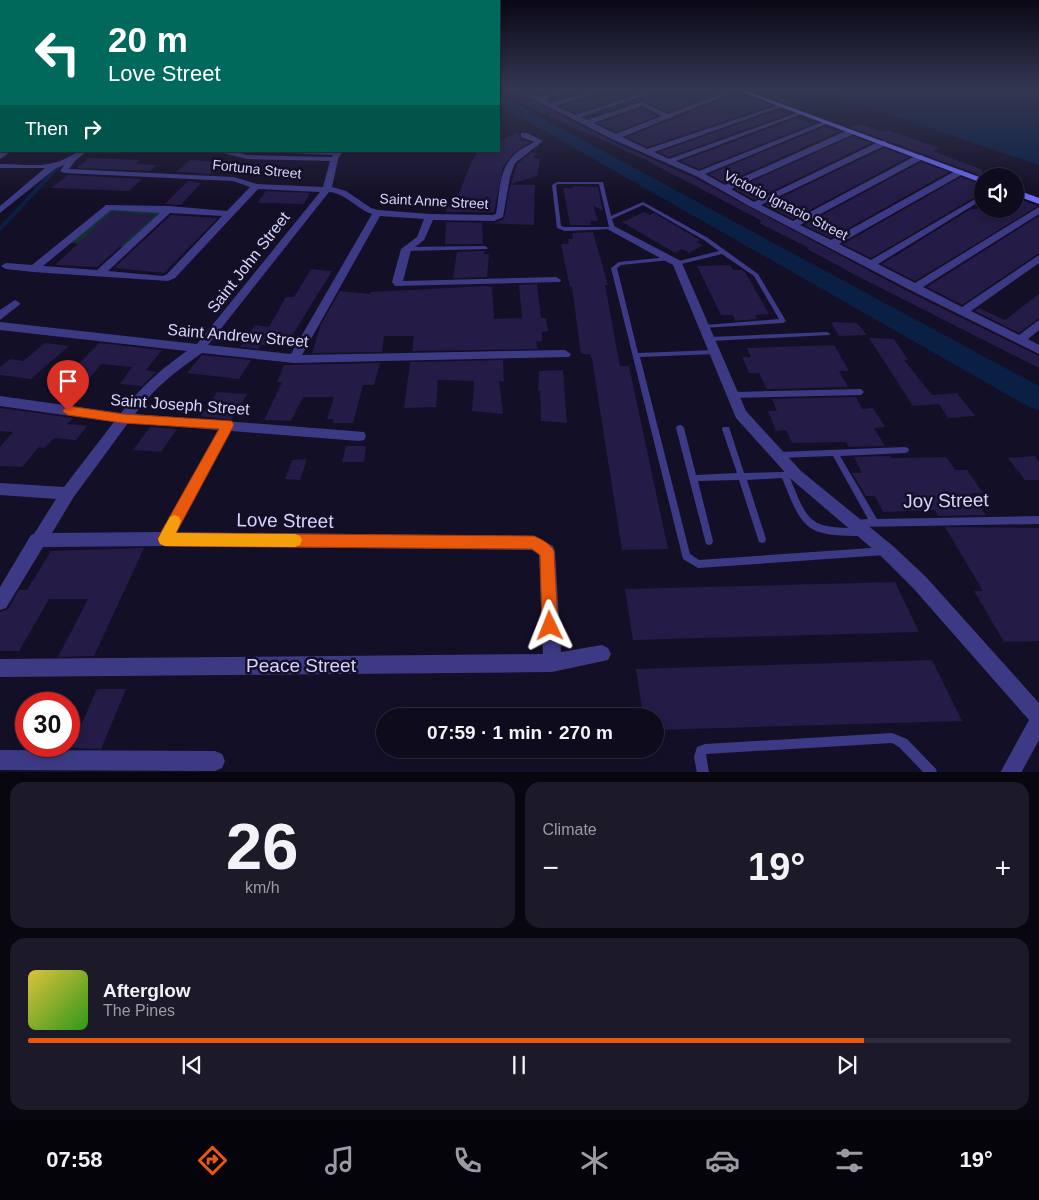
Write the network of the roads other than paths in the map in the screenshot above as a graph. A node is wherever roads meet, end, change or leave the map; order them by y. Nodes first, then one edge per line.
1 (592, 126) edge
2 (643, 126) edge
3 (723, 126) edge
4 (765, 126) edge
5 (817, 126) edge
6 (837, 126) edge
7 (851, 132) junction
8 (524, 135) dead end
9 (615, 137) junction
10 (883, 144) junction
11 (82, 152) edge
12 (228, 152) edge
13 (288, 152) edge
14 (647, 152) junction
15 (247, 154) edge
16 (336, 154) edge
17 (920, 157) junction
18 (72, 159) junction
19 (670, 160) junction
20 (0, 166) edge
21 (53, 166) junction
22 (960, 172) junction
23 (699, 174) junction
24 (974, 177) edge
25 (256, 186) junction
26 (327, 189) junction
27 (724, 189) junction
28 (1024, 195) edge
29 (14, 198) junction
30 (0, 199) edge
31 (1039, 201) edge
32 (974, 202) edge
33 (754, 206) junction
34 (169, 209) junction
35 (0, 210) edge
36 (1039, 210) edge
37 (377, 213) junction
38 (230, 214) junction
39 (430, 218) junction
40 (611, 223) junction
41 (792, 225) junction
42 (832, 244) junction
43 (485, 248) dead end
44 (406, 249) junction
45 (723, 252) junction
46 (1039, 258) edge
47 (673, 261) junction
48 (870, 265) junction
49 (6, 266) dead end
50 (33, 269) junction
51 (99, 274) junction
52 (556, 280) dead end
53 (914, 288) junction
54 (15, 303) dead end
55 (962, 312) junction
56 (0, 316) edge
57 (1039, 324) edge
58 (0, 326) edge
59 (827, 334) dead end
60 (710, 339) junction
61 (1020, 340) junction
62 (200, 348) junction
63 (1039, 350) edge
64 (565, 354) dead end
65 (636, 355) junction
66 (294, 358) junction
67 (861, 392) dead end
68 (733, 395) junction
69 (0, 401) edge
70 (123, 418) junction
71 (228, 425) junction
72 (680, 428) dead end
73 (726, 429) dead end
74 (359, 436) dead end
75 (905, 450) dead end
76 (835, 453) junction
77 (778, 455) junction
78 (790, 475) junction
79 (743, 476) junction
80 (693, 478) junction
81 (0, 489) edge
82 (68, 494) junction
83 (1039, 520) edge
84 (864, 526) junction
85 (165, 539) junction
86 (762, 539) dead end
87 (37, 540) junction
88 (709, 541) dead end
89 (887, 551) junction
90 (0, 602) edge
91 (602, 654) dead end
92 (552, 663) junction
93 (0, 668) edge
94 (1039, 717) edge
95 (1039, 721) edge
96 (0, 760) edge
97 (215, 761) dead end
98 (703, 772) edge
99 (932, 772) edge
100 (1010, 772) edge

1 - 9 street, Victorio Ignacio Street
2 - 9 street
3 - 14 street
4 - 19 street
5 - 23 street
6 - 7 main road
7 - 10 main road
7 - 27 street
8 - 39 street, Saint Anne Street
9 - 14 street, Victorio Ignacio Street
10 - 17 main road
10 - 33 street
11 - 18 street
12 - 15 street
13 - 16 lane
14 - 19 street, Victorio Ignacio Street
15 - 16 street
16 - 26 street, Saint John Street
17 - 22 main road
17 - 41 street
18 - 21 street
18 - 25 street, Fortuna Street
19 - 23 street, Victorio Ignacio Street
20 - 21 street
21 - 29 street
22 - 24 main road
22 - 42 street
23 - 27 street, Victorio Ignacio Street
25 - 26 street, Fortuna Street
25 - 38 street
26 - 37 street, Saint Anne Street
26 - 62 street, Saint John Street
27 - 33 street, Victorio Ignacio Street
28 - 31 main road
29 - 30 street
29 - 35 street
32 - 48 street
33 - 41 street, Victorio Ignacio Street
34 - 38 street
34 - 50 street
34 - 51 street
36 - 53 street
37 - 39 street, Saint Anne Street
37 - 66 street
38 - 51 street
39 - 44 street
40 - 40 lane
40 - 45 lane
40 - 47 street
41 - 42 street, Victorio Ignacio Street
42 - 48 street, Victorio Ignacio Street
43 - 44 lane
44 - 52 street
45 - 47 lane
45 - 60 lane
46 - 55 street
47 - 60 street
47 - 65 lane
48 - 53 street, Victorio Ignacio Street
49 - 50 street
50 - 51 street
53 - 55 street, Victorio Ignacio Street
54 - 56 street
55 - 61 street, Victorio Ignacio Street
57 - 61 street
58 - 62 street, Saint Andrew Street
59 - 60 lane
60 - 65 lane
60 - 68 street
61 - 63 street, Victorio Ignacio Street
62 - 66 street, Saint Andrew Street
62 - 70 street, Saint John Street
64 - 66 street, Saint Andrew Street
65 - 89 lane
67 - 68 lane
68 - 77 street
69 - 70 street, Saint Joseph Street
70 - 71 street, Saint Joseph Street
70 - 82 street, Saint John Street
71 - 74 street, Saint Joseph Street
71 - 85 street
72 - 80 lane
73 - 79 lane
75 - 76 lane
76 - 77 lane
76 - 84 lane
77 - 78 street
78 - 79 lane
78 - 84 street
78 - 84 lane, Joy Street
79 - 80 lane
79 - 86 lane
80 - 88 lane
81 - 82 street
82 - 87 street, Saint John Street
83 - 84 lane, Joy Street
84 - 89 street
85 - 87 street, Love Street
85 - 92 street, Love Street
87 - 90 street, Saint John Street
89 - 94 street
91 - 92 street, Peace Street
92 - 93 street, Peace Street
95 - 100 street
96 - 97 street
98 - 99 lane

